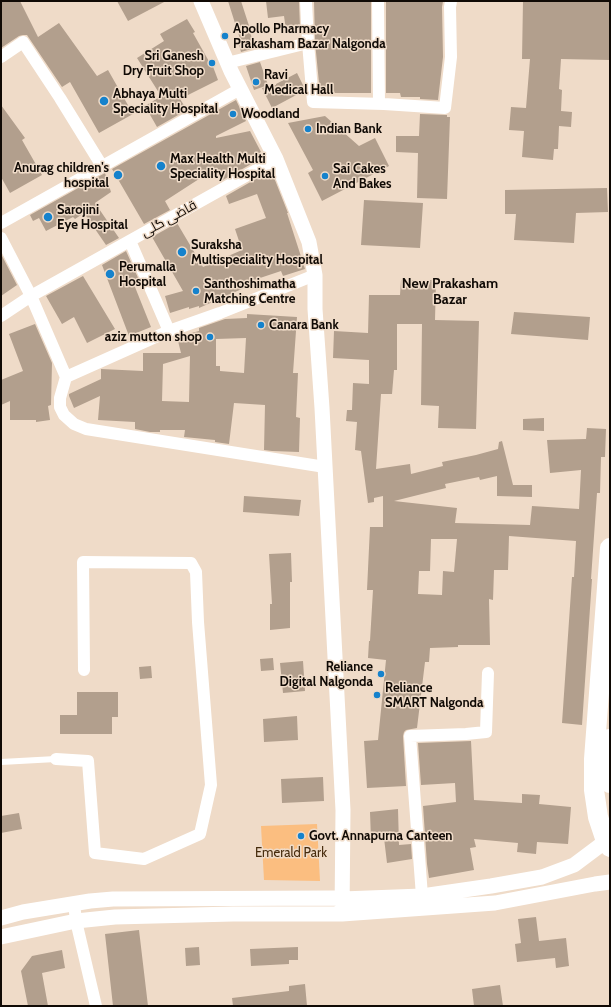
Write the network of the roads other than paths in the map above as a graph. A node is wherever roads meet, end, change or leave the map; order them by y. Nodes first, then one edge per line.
1 (201, 1) edge
2 (306, 1) edge
3 (378, 1) edge
4 (451, 1) edge
5 (308, 44) junction
6 (1, 56) edge
7 (227, 64) junction
8 (240, 89) junction
9 (378, 104) junction
10 (276, 159) junction
11 (102, 166) junction
12 (1, 223) edge
13 (1, 238) edge
14 (130, 241) junction
15 (315, 275) junction
16 (31, 296) junction
17 (1, 316) edge
18 (169, 331) junction
19 (66, 377) junction
20 (325, 467) junction
21 (610, 548) edge
22 (84, 670) dead end
23 (488, 673) dead end
24 (610, 733) edge
25 (56, 759) joint
26 (1, 762) edge
27 (610, 783) edge
28 (609, 841) edge
29 (610, 882) edge
30 (422, 896) junction
31 (342, 899) junction
32 (74, 903) junction
33 (342, 914) junction
34 (1, 918) edge
35 (76, 921) junction
36 (1, 937) edge
37 (96, 1006) edge

1 - 7 street
2 - 5 street
3 - 9 street
4 - 9 street
5 - 7 street
5 - 9 street
6 - 11 street
7 - 8 street
8 - 10 street
8 - 11 street
10 - 14 street, قاضی گلی
10 - 15 street
11 - 12 street
13 - 16 street
14 - 16 street, قاضی گلی
14 - 18 street
15 - 18 street
15 - 20 street
16 - 17 street, قاضی گلی
16 - 19 street
18 - 19 street
19 - 20 street
20 - 31 street
21 - 28 highway
22 - 25 street
23 - 30 street
24 - 27 highway
25 - 26 lane
28 - 30 street
29 - 33 street
30 - 31 street
31 - 32 street
31 - 33 street
32 - 34 street
32 - 35 street
33 - 35 street
35 - 36 street
35 - 37 street

